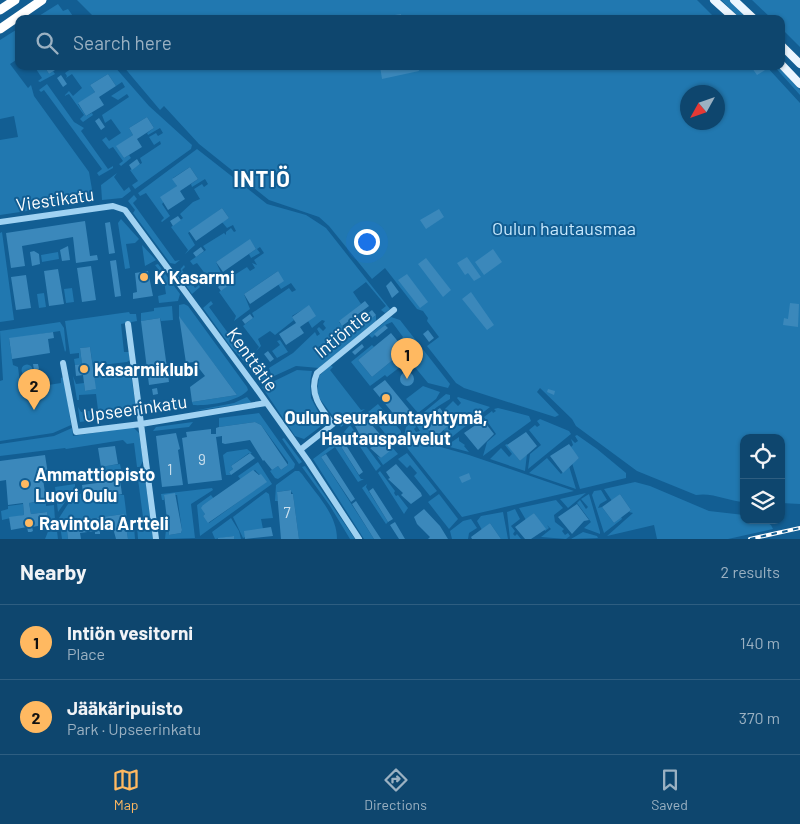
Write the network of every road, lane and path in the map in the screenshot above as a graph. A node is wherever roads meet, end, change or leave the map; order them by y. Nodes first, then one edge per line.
1 (15, 0) edge
2 (42, 0) edge
3 (714, 0) edge
4 (734, 0) edge
5 (0, 10) edge
6 (20, 15) edge
7 (731, 15) edge
8 (750, 15) edge
9 (15, 19) edge
10 (0, 29) edge
11 (785, 49) edge
12 (800, 64) edge
13 (785, 68) edge
14 (800, 84) edge
15 (113, 206) joint
16 (0, 222) edge
17 (394, 310) dead end
18 (128, 324) dead end
19 (63, 363) dead end
20 (266, 402) junction
21 (141, 424) junction
22 (300, 450) junction
23 (156, 539) edge
24 (359, 539) edge

1 - 5 highway
2 - 6 highway
3 - 7 main road
4 - 8 main road
9 - 10 highway
11 - 12 main road
13 - 14 main road
15 - 16 street, Viestikatu
15 - 20 street, Kenttätie
17 - 22 street, Intiöntie
18 - 21 street
19 - 21 street, Upseerinkatu
20 - 21 street, Upseerinkatu
20 - 22 street, Kenttätie
21 - 23 street
22 - 24 street, Kenttätie

